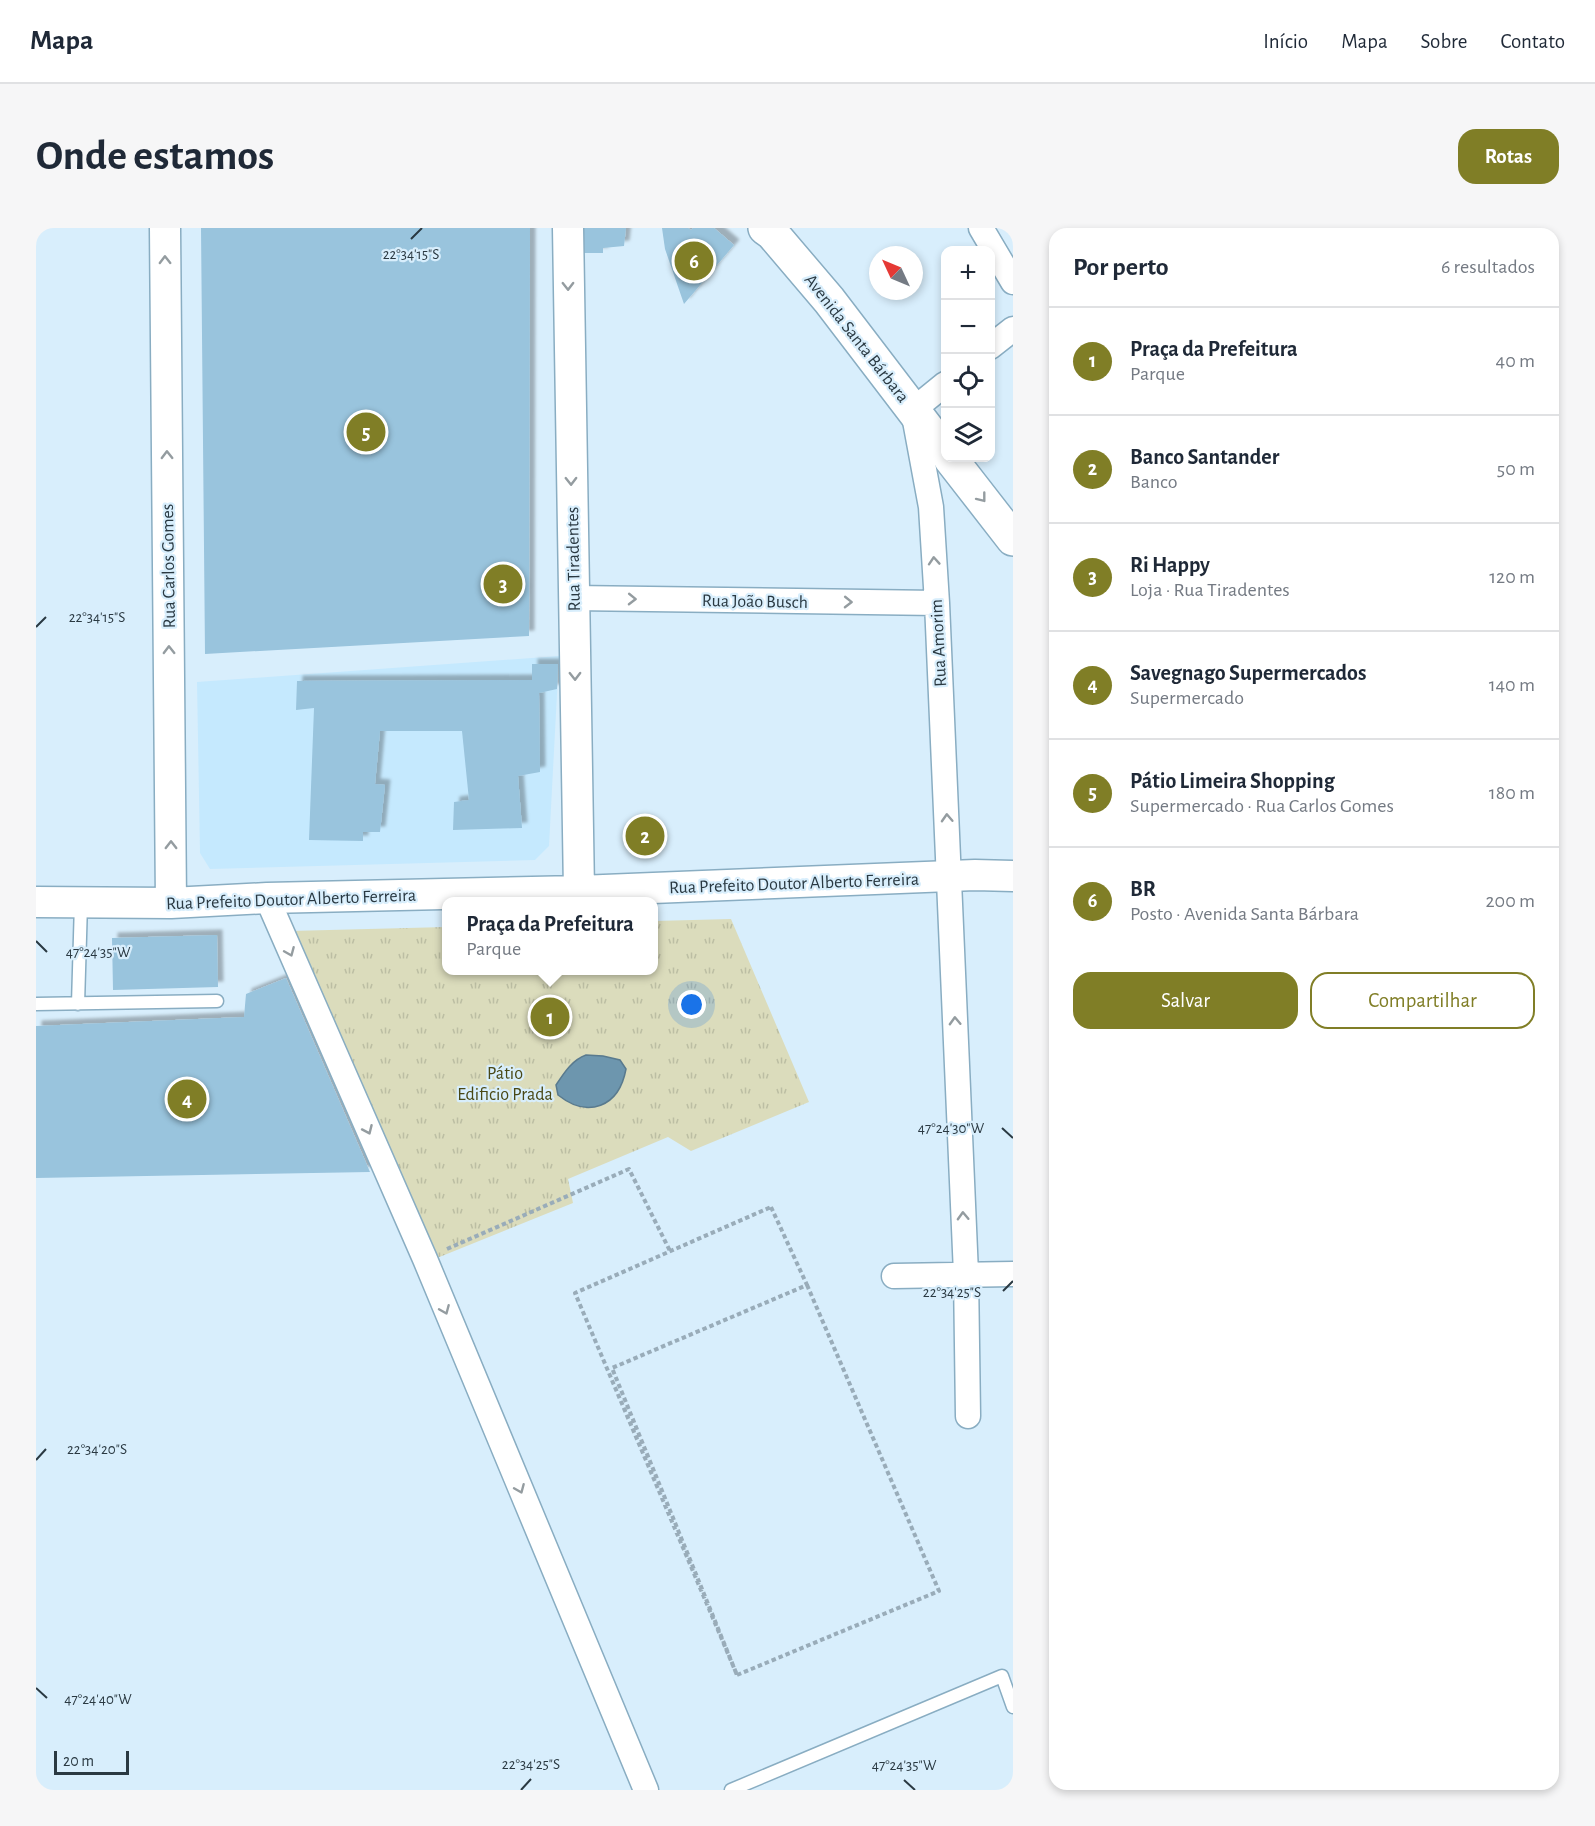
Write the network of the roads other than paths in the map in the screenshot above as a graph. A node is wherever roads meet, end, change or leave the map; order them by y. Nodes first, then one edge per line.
1 (165, 228) edge
2 (567, 228) edge
3 (765, 228) edge
4 (981, 228) edge
5 (1013, 282) edge
6 (1013, 329) edge
7 (995, 343) edge
8 (941, 387) edge
9 (913, 410) junction
10 (941, 447) edge
11 (953, 462) edge
12 (1013, 539) edge
13 (573, 598) junction
14 (937, 603) junction
15 (1013, 876) edge
16 (950, 877) junction
17 (579, 891) junction
18 (267, 898) junction
19 (36, 902) edge
20 (81, 903) junction
21 (171, 903) junction
22 (217, 1001) dead end
23 (36, 1004) edge
24 (78, 1004) junction
25 (966, 1274) junction
26 (1013, 1274) edge
27 (894, 1276) dead end
28 (968, 1416) dead end
29 (1013, 1707) edge
30 (646, 1790) edge
31 (731, 1790) edge

21 -> 1 street, Rua Carlos Gomes
2 -> 13 street, Rua Tiradentes
3 - 9 main road, Avenida Santa Bárbara
4 - 5 street
6 - 7 street
8 - 9 street
9 - 10 main road, Avenida Santa Bárbara
14 -> 9 street, Rua Amorim
11 -> 12 main road
13 -> 14 street, Rua João Busch
13 -> 17 street, Rua Tiradentes
16 -> 14 street, Rua Amorim
15 - 16 street, Rua Prefeito Doutor Alberto Ferreira
16 - 17 street, Rua Prefeito Doutor Alberto Ferreira
25 -> 16 street, Rua Amorim
17 - 18 street, Rua Prefeito Doutor Alberto Ferreira
18 - 21 street, Rua Prefeito Doutor Alberto Ferreira
18 -> 30 street
19 - 20 street, Rua Prefeito Doutor Alberto Ferreira
20 - 21 street, Rua Prefeito Doutor Alberto Ferreira
20 - 24 lane
22 - 24 lane
23 - 24 lane
25 - 26 street
25 - 27 street
25 - 28 street, Rua Amorim
29 - 31 lane

